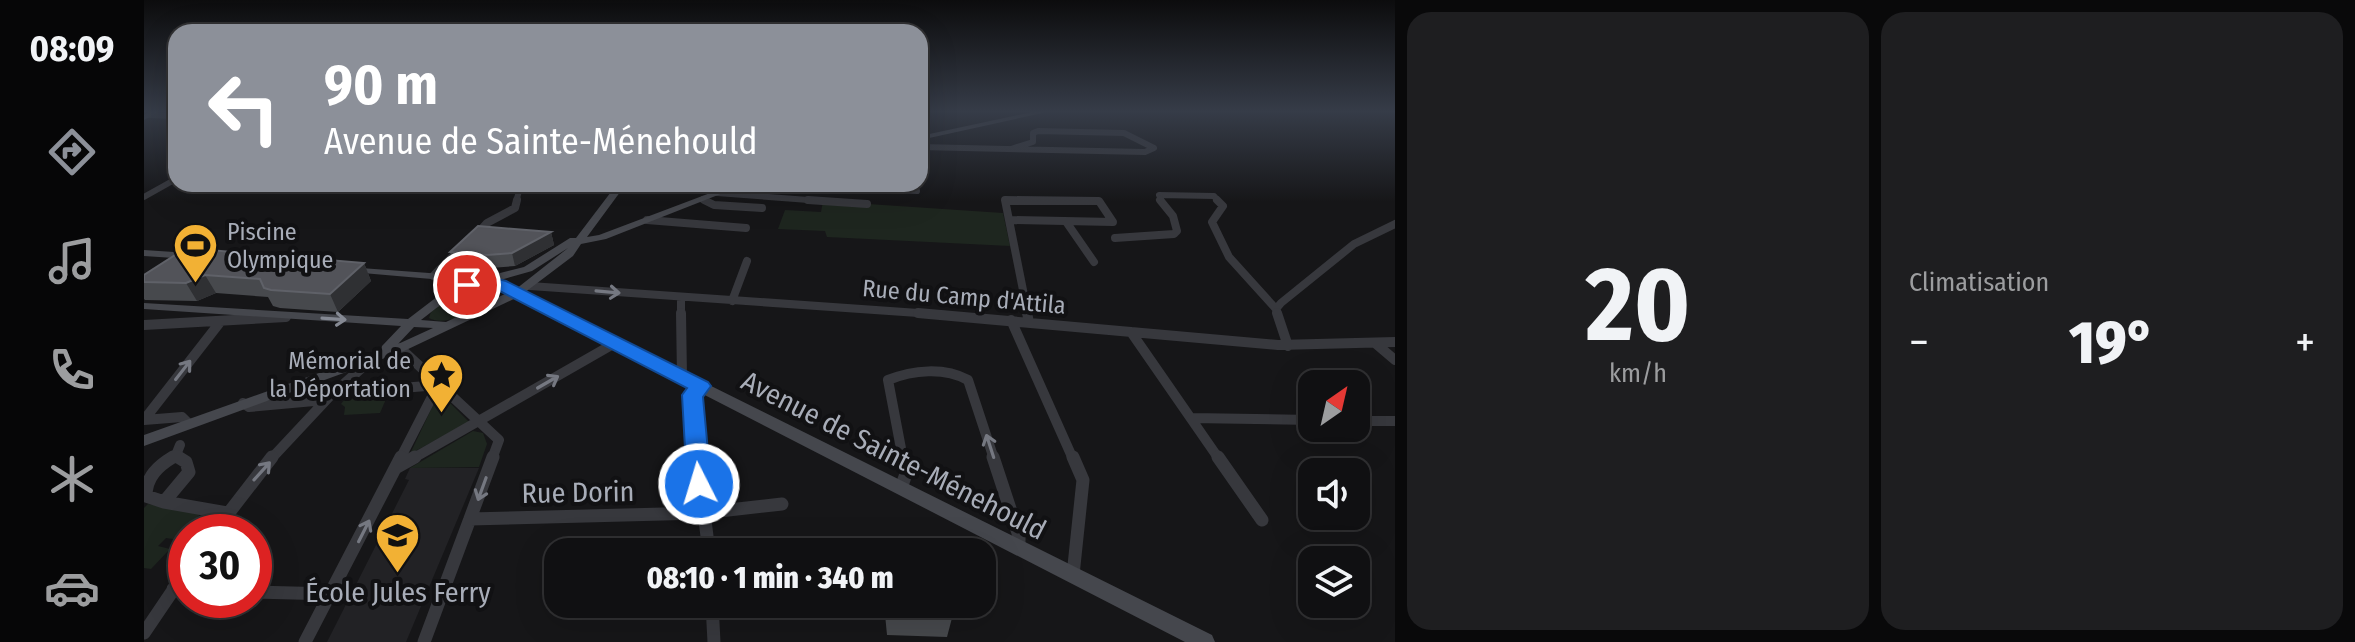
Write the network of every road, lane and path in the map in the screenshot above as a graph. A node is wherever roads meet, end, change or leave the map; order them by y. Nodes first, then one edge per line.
1 (1033, 142) edge
2 (1149, 142) edge
3 (928, 147) edge
4 (1011, 149) junction
5 (168, 184) edge
6 (518, 192) edge
7 (616, 192) edge
8 (717, 193) joint
9 (144, 197) edge
10 (703, 199) junction
11 (867, 204) dead end
12 (762, 208) dead end
13 (647, 220) junction
14 (1010, 220) junction
15 (1067, 223) junction
16 (1394, 226) edge
17 (746, 228) dead end
18 (474, 236) edge
19 (1115, 238) dead end
20 (575, 244) junction
21 (465, 245) edge
22 (144, 253) edge
23 (207, 257) edge
24 (747, 261) dead end
25 (1094, 262) dead end
26 (334, 267) edge
27 (437, 277) junction
28 (482, 280) junction
29 (530, 286) junction
30 (517, 293) junction
31 (446, 295) junction
32 (681, 298) junction
33 (732, 301) junction
34 (144, 306) edge
35 (190, 309) junction
36 (1276, 309) junction
37 (297, 317) junction
38 (1011, 320) junction
39 (221, 321) junction
40 (375, 322) junction
41 (413, 322) junction
42 (1029, 322) junction
43 (177, 323) junction
44 (144, 325) edge
45 (449, 326) junction
46 (1131, 332) junction
47 (1395, 342) edge
48 (615, 343) junction
49 (1375, 343) junction
50 (398, 345) junction
51 (1288, 346) junction
52 (376, 355) junction
53 (1395, 360) edge
54 (682, 377) junction
55 (438, 385) junction
56 (700, 386) junction
57 (327, 397) junction
58 (243, 403) junction
59 (1191, 418) junction
60 (144, 420) edge
61 (1298, 420) edge
62 (481, 421) junction
63 (1370, 421) edge
64 (1395, 421) edge
65 (188, 423) junction
66 (144, 441) edge
67 (397, 467) junction
68 (901, 488) junction
69 (164, 502) junction
70 (782, 504) dead end
71 (227, 513) joint
72 (702, 513) junction
73 (470, 519) junction
74 (1262, 520) dead end
75 (706, 538) edge
76 (1019, 548) junction
77 (1073, 575) junction
78 (272, 592) edge
79 (332, 594) junction
80 (168, 604) edge
81 (713, 618) edge
82 (144, 633) edge
83 (305, 642) edge
84 (424, 642) edge
85 (714, 642) edge
86 (1205, 642) edge

1 - 4 street
2 - 4 street
3 - 4 street
5 - 9 street
6 - 18 street
7 - 20 main road
8 - 10 main road
8 - 11 street
10 - 12 street
10 - 13 main road
13 - 17 street
13 - 20 main road
14 - 15 street
14 - 15 street
14 - 42 street
15 - 25 street
16 - 36 street
19 - 36 street
20 - 28 main road
20 - 29 main road
21 - 27 street
22 - 23 main road
24 - 33 street
26 - 27 main road
27 - 28 main road
27 - 31 main road
28 - 30 main road, Avenue de Sainte-Ménehould
28 - 31 main road
29 - 30 main road
29 -> 32 street, Rue du Camp d'Attila
30 - 45 main road
30 - 48 main road, Avenue de Sainte-Ménehould
31 - 41 main road
32 - 33 street, Rue du Camp d'Attila
32 - 54 street
33 - 38 street, Rue du Camp d'Attila
34 - 35 main road
35 - 37 main road
35 - 43 street
36 - 51 street
37 - 39 street
37 -> 40 main road
38 - 42 street, Rue du Camp d'Attila
38 - 77 street
39 - 43 street
60 -> 39 street
40 - 41 main road
40 - 50 main road
41 - 45 main road
41 - 50 main road
42 - 46 street, Rue du Camp d'Attila
43 - 44 street
45 - 50 main road
46 - 51 street, Rue du Camp d'Attila
46 - 59 street
47 - 49 street, Rue du Camp d'Attila
48 - 54 main road, Avenue de Sainte-Ménehould
62 -> 48 street
49 - 51 street, Rue du Camp d'Attila
49 - 53 street
50 - 52 main road
50 - 55 street
52 - 57 street
52 - 58 main road
54 - 56 main road, Avenue de Sainte-Ménehould
55 - 57 street
55 - 62 street
55 - 67 street
56 - 68 main road, Avenue de Sainte-Ménehould
56 - 72 street
57 - 58 street
71 -> 57 street
58 - 65 main road
59 - 61 street
59 - 74 street
60 - 65 street
62 - 67 street
62 -> 73 street
63 - 64 street
65 - 66 main road
79 -> 67 street
68 - 76 main road, Avenue de Sainte-Ménehould
76 -> 68 street
69 - 69 street
69 - 71 street
70 - 72 street, Rue Dorin
72 - 73 street, Rue Dorin
72 - 75 street
73 - 84 street
76 - 77 main road, Avenue de Sainte-Ménehould
77 - 86 main road, Avenue de Sainte-Ménehould
78 - 79 street
79 - 83 street
80 - 82 street
81 - 85 street

